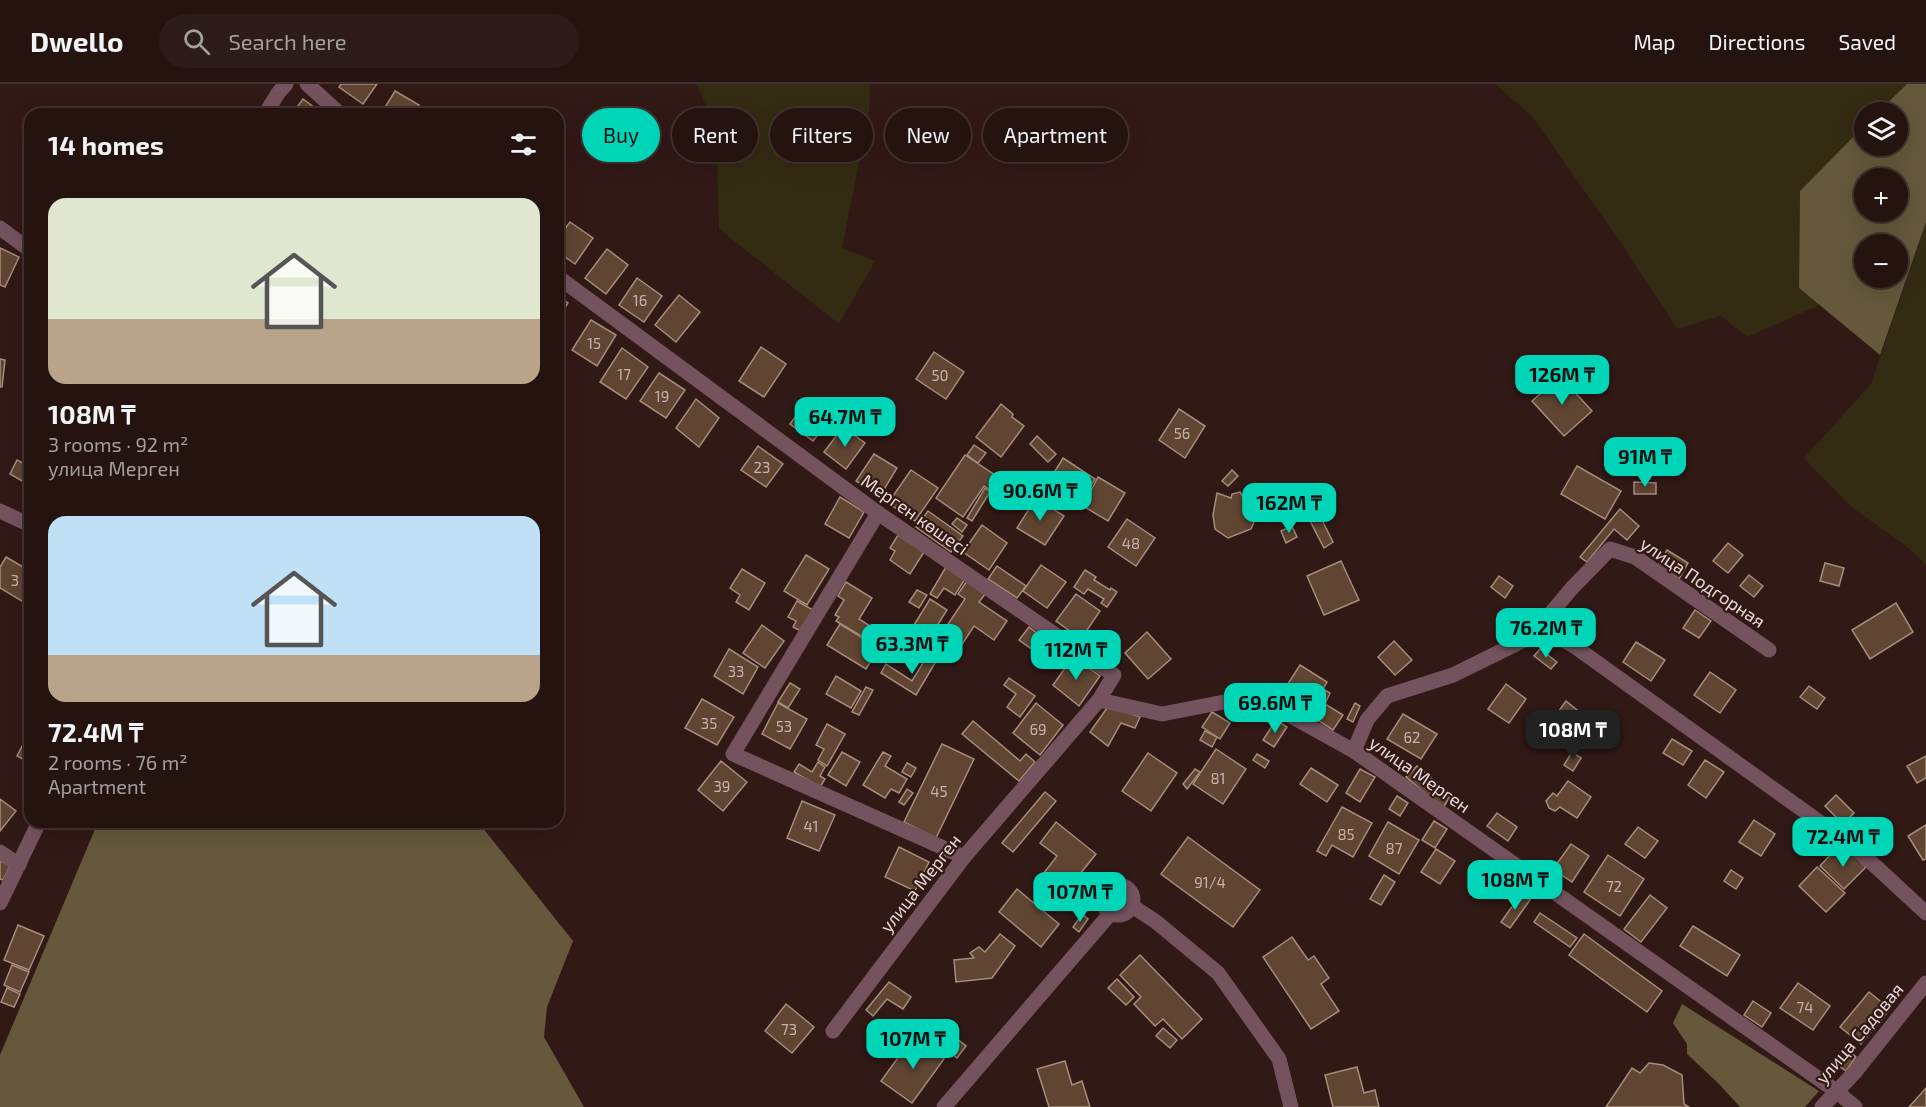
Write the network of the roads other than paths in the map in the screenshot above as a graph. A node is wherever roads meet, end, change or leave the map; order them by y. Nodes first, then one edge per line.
1 (286, 84) edge
2 (307, 84) edge
3 (269, 108) edge
4 (333, 108) edge
5 (0, 228) edge
6 (24, 246) edge
7 (564, 281) edge
8 (0, 511) edge
9 (878, 513) junction
10 (24, 522) edge
11 (1540, 626) junction
12 (1769, 650) dead end
13 (1099, 699) junction
14 (1354, 752) junction
15 (36, 828) edge
16 (0, 852) edge
17 (964, 857) junction
18 (19, 865) junction
19 (0, 903) edge
20 (1132, 906) junction
21 (1926, 912) edge
22 (1110, 914) junction
23 (1926, 983) edge
24 (833, 1031) dead end
25 (1836, 1091) junction
26 (944, 1107) edge
27 (1291, 1107) edge
28 (1822, 1107) edge
29 (1856, 1107) edge

1 - 3 street
2 - 4 street
5 - 6 street
7 - 9 street, Мерген көшесі
8 - 10 street
9 - 13 street, Мерген көшесі
9 - 17 street
11 - 12 street, улица Подгорная
11 - 14 street
11 - 21 street
13 - 14 street, улица Мерген
13 - 17 street, улица Мерген
14 - 25 street, улица Мерген
15 - 18 street
16 - 18 street
17 - 24 street, улица Мерген
18 - 19 street
20 - 22 street
20 - 22 street
20 - 27 street
22 - 26 street
23 - 25 street, улица Садовая
25 - 28 street, улица Садовая
25 - 29 street, улица Мерген

